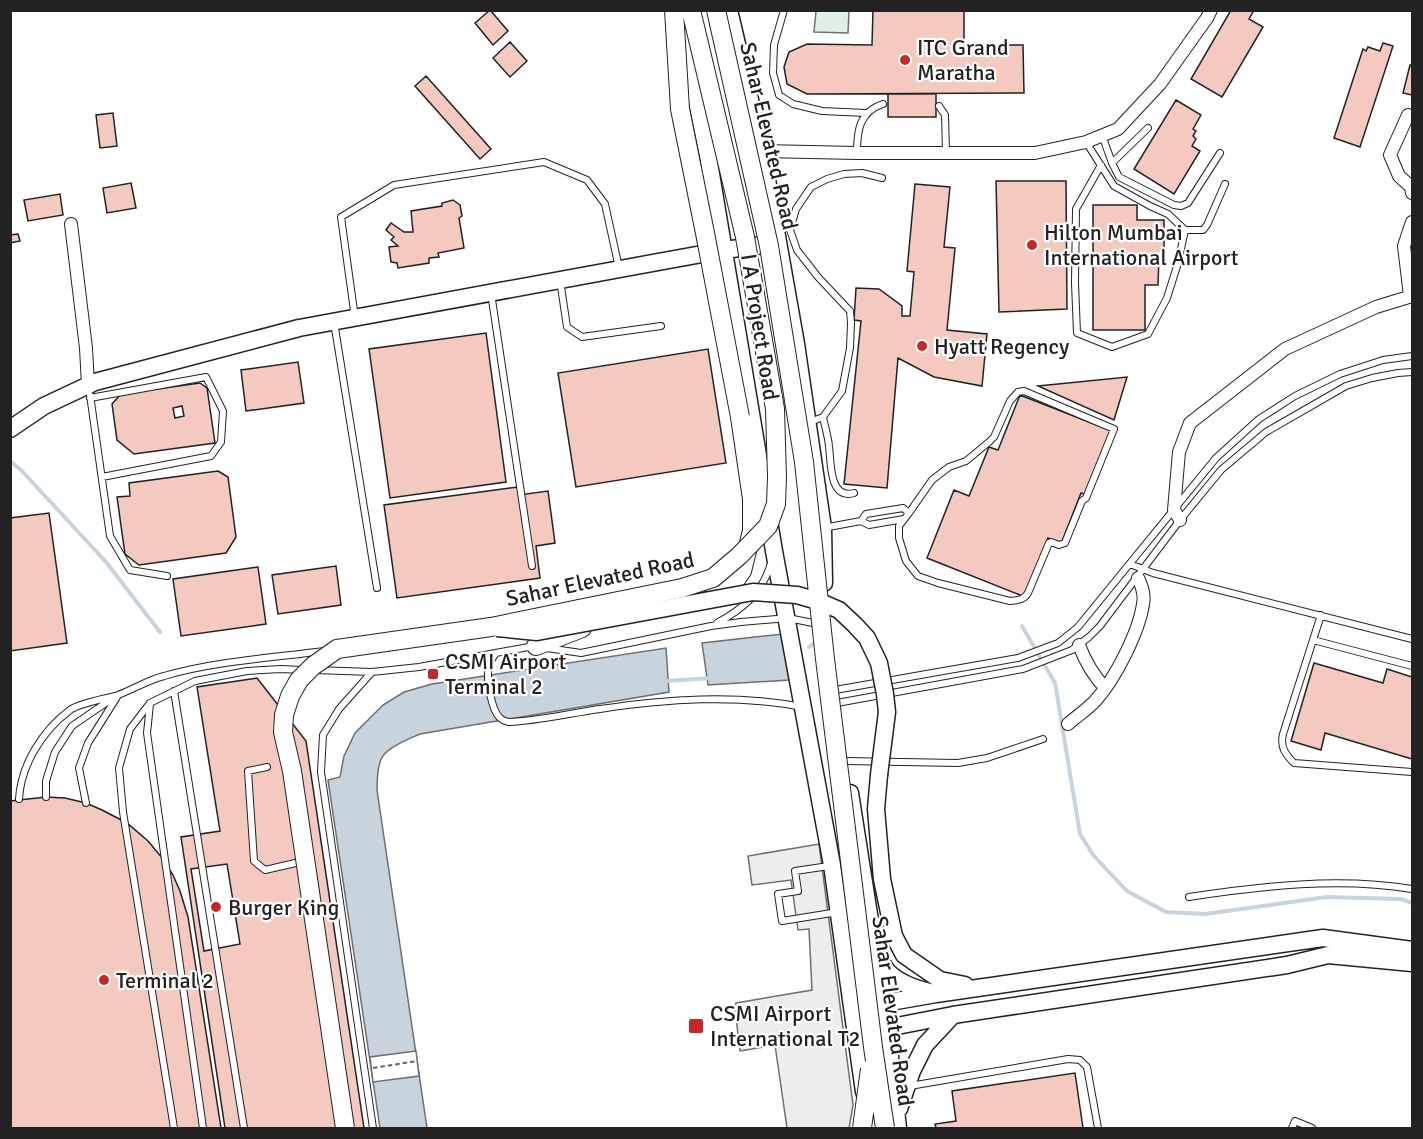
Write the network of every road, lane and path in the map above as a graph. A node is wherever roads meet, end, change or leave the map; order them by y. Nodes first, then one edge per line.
1 (674, 10) edge
2 (678, 10) edge
3 (691, 10) edge
4 (716, 10) edge
5 (729, 10) edge
6 (784, 10) edge
7 (1211, 10) edge
8 (883, 104) dead end
9 (939, 106) dead end
10 (866, 113) junction
11 (1408, 115) dead end
12 (1148, 128) dead end
13 (1102, 135) junction
14 (1086, 142) junction
15 (762, 151) junction
16 (946, 152) junction
17 (857, 153) junction
18 (1220, 153) dead end
19 (1112, 163) junction
20 (1101, 165) junction
21 (882, 178) dead end
22 (1225, 184) dead end
23 (1413, 193) edge
24 (1413, 222) edge
25 (71, 224) dead end
26 (1185, 230) junction
27 (782, 235) junction
28 (724, 250) junction
29 (620, 269) junction
30 (560, 280) junction
31 (490, 293) junction
32 (1411, 296) edge
33 (355, 318) junction
34 (334, 322) junction
35 (661, 326) dead end
36 (1413, 356) edge
37 (1383, 360) junction
38 (1413, 372) edge
39 (1387, 375) junction
40 (89, 391) junction
41 (823, 417) junction
42 (807, 423) junction
43 (10, 429) edge
44 (102, 477) junction
45 (854, 493) dead end
46 (909, 513) junction
47 (1177, 515) junction
48 (904, 519) junction
49 (861, 521) junction
50 (823, 528) junction
51 (774, 551) junction
52 (1130, 564) junction
53 (532, 566) dead end
54 (1141, 574) junction
55 (167, 576) dead end
56 (377, 588) dead end
57 (1321, 615) junction
58 (788, 618) junction
59 (711, 626) junction
60 (824, 626) junction
61 (491, 627) junction
62 (1413, 639) edge
63 (1313, 640) junction
64 (536, 646) junction
65 (1075, 647) junction
66 (337, 650) junction
67 (496, 653) junction
68 (1030, 653) junction
69 (1034, 666) junction
70 (1413, 666) edge
71 (372, 672) junction
72 (1105, 688) junction
73 (174, 691) junction
74 (119, 694) junction
75 (836, 697) junction
76 (150, 703) junction
77 (804, 707) junction
78 (1068, 724) dead end
79 (1042, 739) dead end
80 (845, 761) junction
81 (267, 767) dead end
82 (1413, 772) edge
83 (46, 797) dead end
84 (19, 799) dead end
85 (86, 803) dead end
86 (305, 861) junction
87 (832, 865) junction
88 (1413, 889) edge
89 (1189, 897) dead end
90 (839, 912) junction
91 (1413, 950) edge
92 (875, 952) junction
93 (1413, 963) edge
94 (987, 986) junction
95 (936, 994) junction
96 (883, 1003) junction
97 (852, 1008) junction
98 (953, 1016) junction
99 (887, 1029) junction
100 (856, 1034) junction
101 (873, 1047) junction
102 (417, 1061) dead end
103 (371, 1068) dead end
104 (906, 1086) junction
105 (893, 1124) edge
106 (174, 1128) edge
107 (203, 1128) edge
108 (244, 1128) edge
109 (345, 1128) edge
110 (373, 1128) edge
111 (862, 1128) edge
112 (869, 1128) edge
113 (1098, 1128) edge
114 (1292, 1128) edge
115 (1312, 1128) edge

1 - 64 main road, bridge
2 - 28 main road, I A Project Road
3 - 61 main road, Sahar Elevated Road, bridge
4 - 101 main road, Sahar Elevated Road, bridge
5 - 15 main road
6 - 10 lane
7 - 13 street
8 - 10 lane
9 - 16 lane
10 - 17 lane
11 - 23 street
12 - 19 lane
13 - 14 street
13 - 19 lane
14 - 16 street
14 - 20 lane
15 - 17 street
15 - 27 main road
16 - 17 street
18 - 19 lane
20 - 26 lane
20 - 26 lane
21 - 27 lane
22 - 26 lane
24 - 32 street
25 - 40 street
27 - 28 main road
27 - 41 lane
27 - 42 main road
28 - 29 main road
28 - 51 main road, I A Project Road
29 - 30 main road
29 - 33 lane
30 - 31 main road
30 - 35 lane
31 - 33 main road
31 - 53 lane
32 - 47 street
33 - 34 main road
34 - 40 main road
34 - 56 lane
36 - 37 lane
37 - 39 lane
37 - 47 lane
38 - 39 lane
39 - 47 lane
40 - 43 main road
40 - 44 lane
40 - 44 lane
41 - 42 lane
41 - 45 lane
42 - 50 main road
44 - 55 lane
46 - 48 lane
46 - 48 lane
46 - 49 lane
47 - 52 lane
47 - 54 lane
48 - 49 lane
49 - 50 lane
50 - 60 main road
51 - 58 main road
51 - 59 lane, I A Project Road
52 - 54 lane
52 - 68 lane
54 - 57 lane
54 - 65 lane
54 - 72 street
57 - 62 lane
57 - 63 lane
58 - 59 lane
58 - 60 lane
58 - 77 main road
59 - 64 lane
60 - 75 main road, bridge
61 - 66 main road, Sahar Elevated Road, bridge
61 - 94 main road, bridge
63 - 70 lane
63 - 82 lane
64 - 67 lane
65 - 69 lane
65 - 72 street
66 - 74 lane, Sahar Elevated Road
66 - 86 main road, bridge
67 - 71 lane
67 - 77 lane
68 - 69 lane
68 - 75 lane
69 - 75 lane
71 - 73 lane
71 - 110 lane
72 - 78 street
73 - 76 lane
73 - 108 lane
74 - 83 lane
74 - 84 lane
74 - 85 lane
75 - 80 main road
76 - 106 lane
76 - 107 lane
77 - 87 main road
79 - 80 lane
80 - 92 main road
81 - 86 lane
86 - 109 main road, bridge
87 - 90 main road
87 - 90 lane
88 - 89 lane
90 - 97 main road
91 - 94 main road
92 - 95 main road
92 - 96 main road
93 - 98 main road
94 - 95 main road
95 - 96 main road
96 - 97 main road
96 - 99 main road
97 - 100 main road
98 - 99 main road
98 - 104 main road
99 - 100 main road
99 - 105 main road
100 - 112 main road
101 - 105 main road, Sahar Elevated Road, bridge
101 - 111 main road, bridge
102 - 103 path
104 - 105 main road
104 - 113 lane
114 - 115 lane

